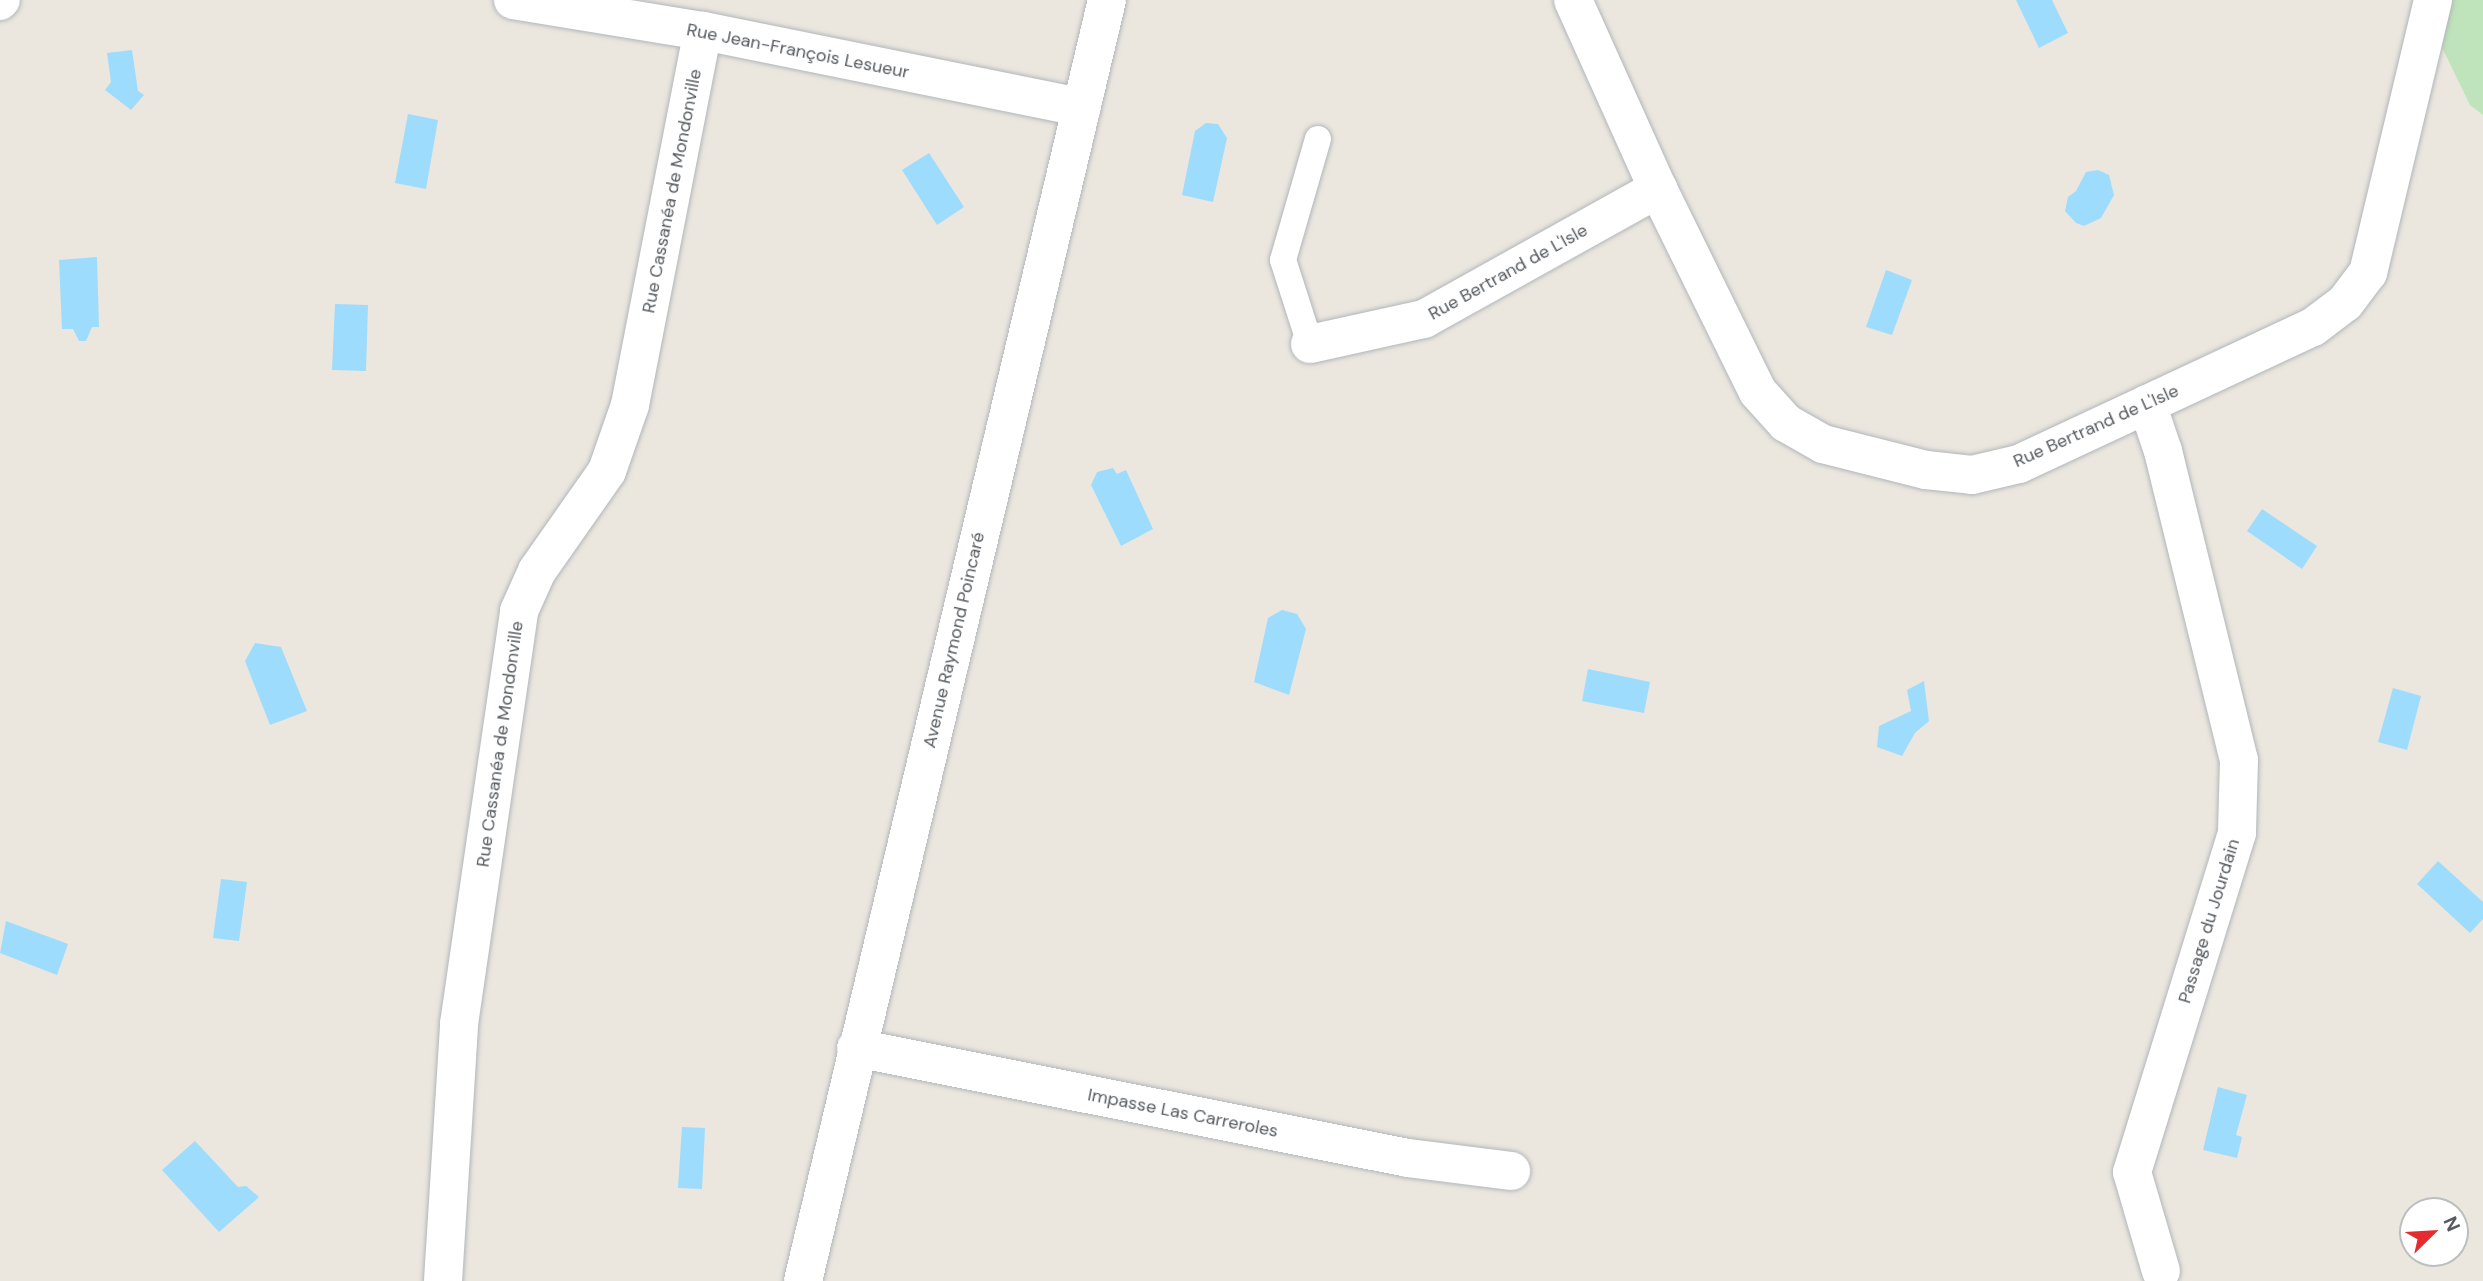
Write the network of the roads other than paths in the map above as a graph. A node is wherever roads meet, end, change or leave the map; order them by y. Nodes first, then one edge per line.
1 (513, 0) edge
2 (1107, 0) edge
3 (1573, 0) edge
4 (2433, 0) edge
5 (703, 31) junction
6 (1081, 107) junction
7 (1318, 139) dead end
8 (1658, 189) junction
9 (1310, 344) joint
10 (2147, 404) junction
11 (856, 1048) junction
12 (1511, 1171) dead end
13 (2161, 1271) dead end
14 (443, 1281) edge
15 (803, 1281) edge

1 - 5 street, Rue Jean-François Lesueur
2 - 6 street, Avenue Raymond Poincaré
3 - 8 street, Rue Bertrand de L'Isle
4 - 10 street, Rue Bertrand de L'Isle
5 - 6 street, Rue Jean-François Lesueur
5 - 14 street, Rue Cassanéa de Mondonville
6 - 11 street, Avenue Raymond Poincaré
7 - 9 lane
8 - 9 street, Rue Bertrand de L'Isle
8 - 10 street, Rue Bertrand de L'Isle
10 - 13 street, Passage du Jourdain
11 - 12 street, Impasse Las Carreroles
11 - 15 street, Avenue Raymond Poincaré

